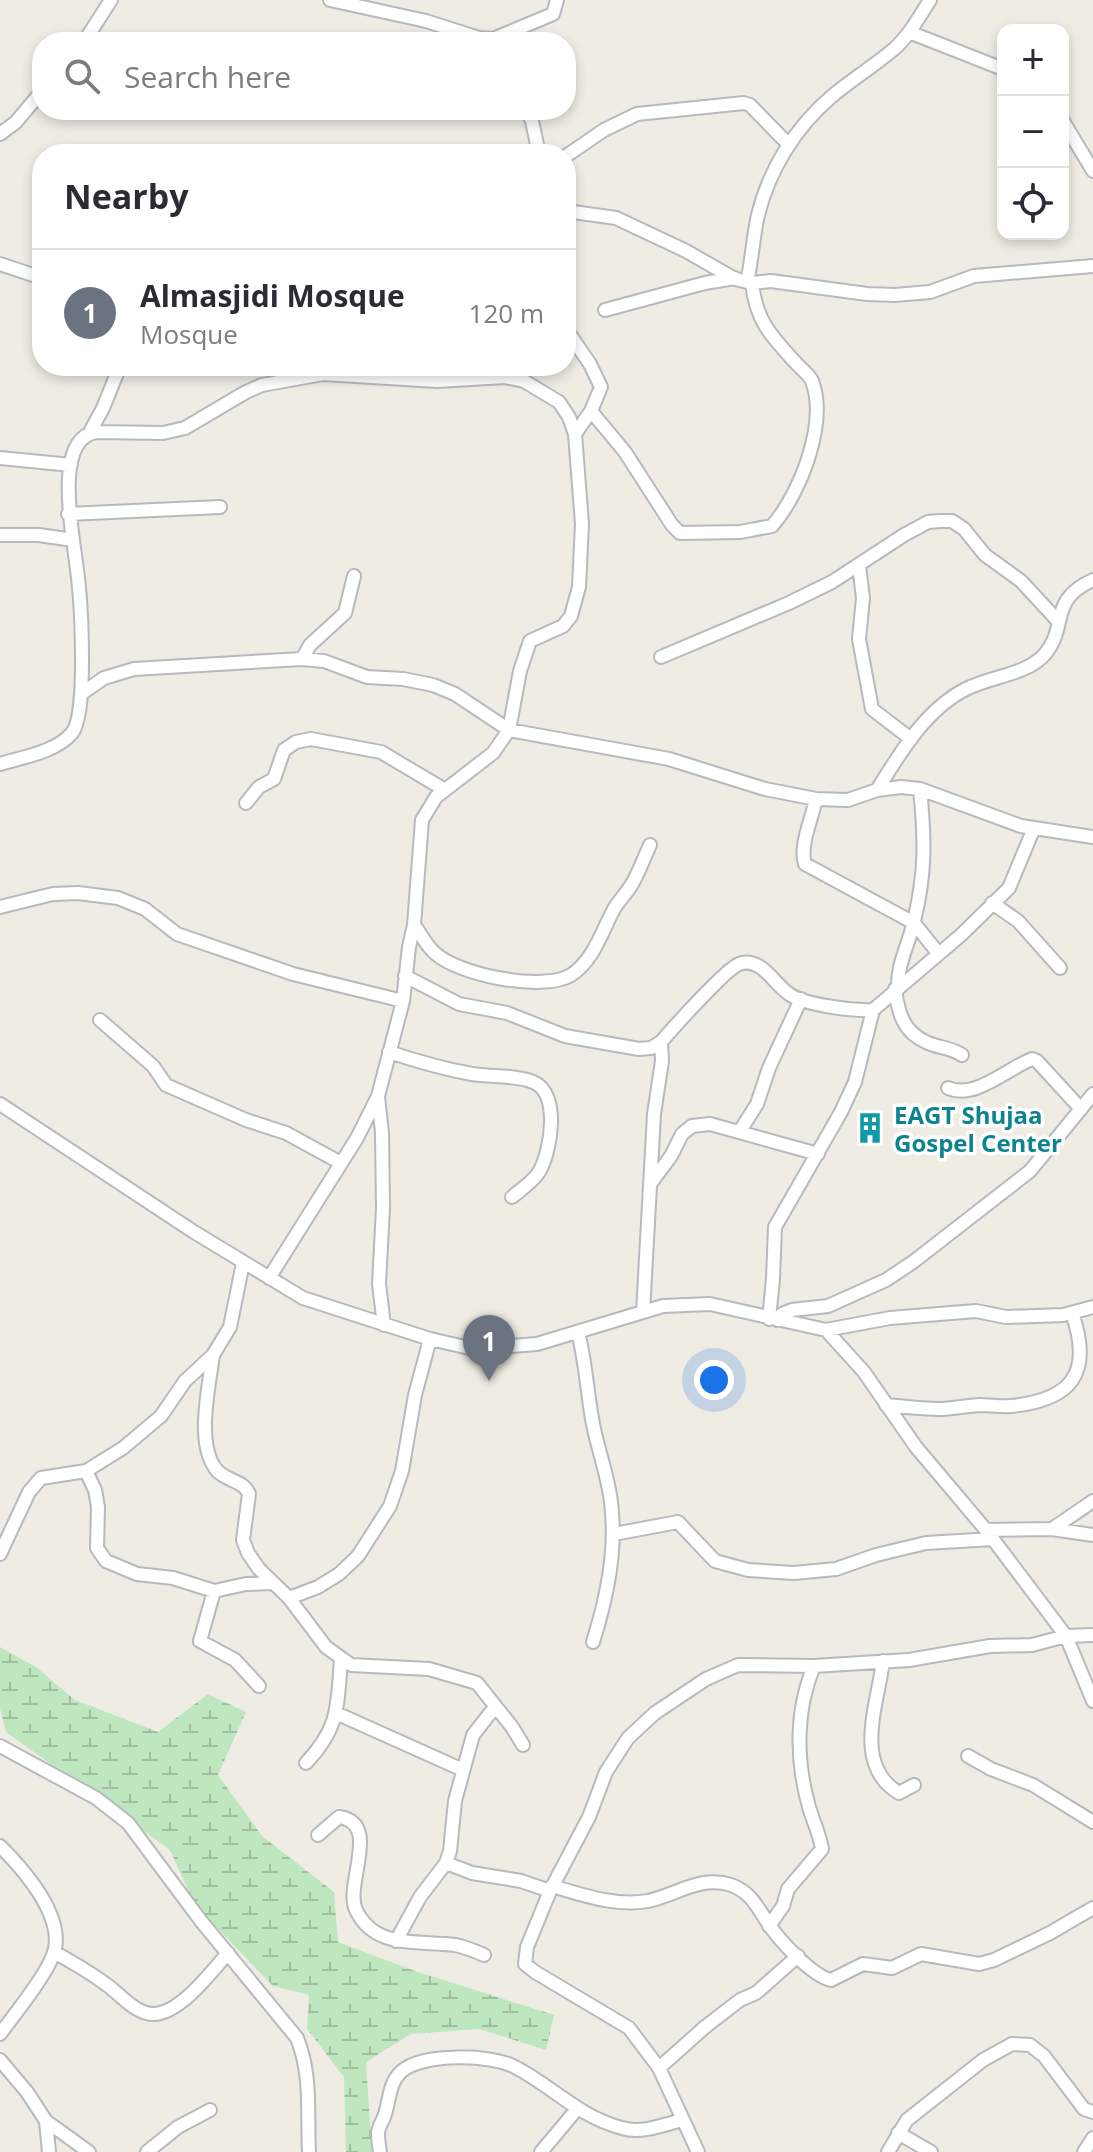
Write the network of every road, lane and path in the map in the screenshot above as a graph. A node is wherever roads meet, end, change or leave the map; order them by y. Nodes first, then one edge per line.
1 (111, 0) edge
2 (330, 0) edge
3 (570, 0) edge
4 (930, 0) edge
5 (557, 2) edge
6 (90, 32) edge
7 (460, 32) edge
8 (514, 32) edge
9 (909, 32) junction
10 (997, 67) edge
11 (32, 103) edge
12 (531, 120) edge
13 (1069, 131) edge
14 (0, 134) edge
15 (537, 144) edge
16 (789, 145) junction
17 (576, 149) edge
18 (1093, 171) edge
19 (576, 212) edge
20 (0, 264) edge
21 (1093, 266) edge
22 (32, 275) edge
23 (745, 281) junction
24 (605, 310) dead end
25 (576, 344) edge
26 (116, 376) edge
27 (299, 376) edge
28 (386, 376) edge
29 (465, 376) edge
30 (502, 376) edge
31 (591, 411) junction
32 (90, 432) junction
33 (575, 434) junction
34 (0, 458) edge
35 (71, 465) junction
36 (220, 507) dead end
37 (68, 514) junction
38 (0, 535) edge
39 (73, 540) junction
40 (859, 565) junction
41 (354, 576) dead end
42 (1093, 580) edge
43 (1057, 620) junction
44 (661, 657) dead end
45 (302, 659) junction
46 (81, 694) junction
47 (509, 730) junction
48 (911, 739) junction
49 (0, 764) edge
50 (920, 789) junction
51 (445, 790) junction
52 (877, 790) junction
53 (816, 799) junction
54 (246, 803) dead end
55 (1034, 828) junction
56 (1093, 837) edge
57 (650, 845) dead end
58 (992, 903) junction
59 (0, 907) edge
60 (914, 923) junction
61 (414, 925) junction
62 (938, 953) junction
63 (1060, 968) dead end
64 (405, 976) junction
65 (896, 988) junction
66 (801, 999) junction
67 (403, 1001) junction
68 (873, 1010) junction
69 (100, 1020) dead end
70 (661, 1042) junction
71 (389, 1052) junction
72 (962, 1055) dead end
73 (948, 1088) dead end
74 (1093, 1094) edge
75 (378, 1096) junction
76 (0, 1104) edge
77 (1081, 1109) junction
78 (740, 1131) junction
79 (818, 1154) junction
80 (341, 1163) junction
81 (651, 1183) junction
82 (512, 1197) dead end
83 (243, 1263) junction
84 (269, 1278) junction
85 (1093, 1307) edge
86 (643, 1312) junction
87 (1072, 1313) junction
88 (773, 1319) junction
89 (384, 1325) junction
90 (826, 1330) junction
91 (578, 1332) junction
92 (430, 1339) junction
93 (213, 1355) junction
94 (886, 1405) junction
95 (86, 1471) junction
96 (1093, 1501) edge
97 (1052, 1529) junction
98 (614, 1534) junction
99 (990, 1535) junction
100 (1093, 1535) edge
101 (0, 1554) edge
102 (273, 1583) junction
103 (214, 1591) junction
104 (289, 1598) junction
105 (1093, 1635) edge
106 (1066, 1636) junction
107 (593, 1642) dead end
108 (341, 1660) junction
109 (883, 1661) junction
110 (814, 1666) junction
111 (259, 1686) dead end
112 (1093, 1701) edge
113 (495, 1707) junction
114 (336, 1713) junction
115 (523, 1745) dead end
116 (0, 1746) edge
117 (968, 1756) dead end
118 (306, 1763) dead end
119 (463, 1770) junction
120 (914, 1785) dead end
121 (1093, 1822) edge
122 (318, 1835) dead end
123 (0, 1846) edge
124 (446, 1863) junction
125 (551, 1889) junction
126 (1093, 1908) edge
127 (769, 1926) junction
128 (396, 1941) junction
129 (54, 1952) junction
130 (228, 1953) junction
131 (484, 1955) dead end
132 (798, 1956) junction
133 (0, 2034) edge
134 (0, 2060) edge
135 (659, 2068) junction
136 (577, 2109) junction
137 (210, 2110) dead end
138 (1093, 2112) edge
139 (682, 2120) junction
140 (46, 2121) junction
141 (898, 2133) junction
142 (1093, 2138) edge
143 (156, 2150) edge
144 (49, 2152) edge
145 (89, 2152) edge
146 (309, 2152) edge
147 (380, 2152) edge
148 (541, 2152) edge
149 (698, 2152) edge
150 (888, 2152) edge
151 (931, 2152) edge
152 (1084, 2152) edge

1 - 6 street
2 - 7 street
3 - 5 street
4 - 9 street
5 - 8 street
9 - 10 street
9 - 16 street
11 - 14 street
12 - 15 street
13 - 18 street
16 - 17 street
16 - 23 street
19 - 23 street
20 - 22 street
21 - 23 street
23 - 24 street
23 - 31 street
25 - 31 street
26 - 32 street
27 - 32 street
28 - 29 street
30 - 33 street
31 - 33 street
32 - 35 street
33 - 47 street
34 - 35 street
35 - 37 street
36 - 37 street
37 - 39 street
38 - 39 street
39 - 46 street
40 - 43 street
40 - 44 street
40 - 48 street
41 - 45 street
42 - 43 street
43 - 48 street
45 - 46 street
45 - 47 street
46 - 49 street
47 - 51 street
47 - 53 street
48 - 52 street
50 - 52 street
50 - 55 street
50 - 60 street
51 - 54 street
51 - 61 street
52 - 53 street
53 - 60 street
55 - 56 street
55 - 58 street
57 - 61 street
58 - 62 street
58 - 63 street
59 - 67 street
60 - 62 street
60 - 65 street
61 - 64 street
62 - 65 street
64 - 67 street
64 - 70 street
65 - 68 street
65 - 72 street
66 - 68 street
66 - 70 street
66 - 78 street
67 - 71 street
68 - 79 street
69 - 80 street
70 - 81 street
71 - 75 street
71 - 82 street
73 - 77 street
74 - 77 street
75 - 80 street
75 - 89 street
76 - 83 street
77 - 88 street
78 - 79 street
78 - 81 street
79 - 88 street
80 - 84 street
81 - 86 street
83 - 84 street
83 - 93 street
84 - 89 street
85 - 87 street
86 - 88 street
86 - 91 street
87 - 90 street
87 - 94 street
88 - 90 street
89 - 92 street
90 - 94 street
91 - 92 street
91 - 98 street
92 - 104 street
93 - 95 street
93 - 102 street
94 - 99 street
95 - 101 street
95 - 103 street
96 - 97 street
97 - 99 street
97 - 100 street
98 - 99 street
98 - 107 street
99 - 106 street
102 - 103 street
102 - 104 street
103 - 111 street
104 - 108 street
105 - 106 street
106 - 109 street
106 - 112 street
108 - 113 street
108 - 114 street
109 - 110 street
109 - 120 street
110 - 125 street
110 - 127 street
113 - 115 street
113 - 119 street
114 - 118 street
114 - 119 street
116 - 130 street
117 - 121 street
119 - 124 street
122 - 128 street
123 - 129 street
124 - 125 street
124 - 128 street
125 - 127 street
125 - 135 street
126 - 132 street
127 - 132 street
128 - 131 street
129 - 130 street
129 - 133 street
130 - 146 street
132 - 135 street
134 - 140 street
135 - 139 street
136 - 139 street
136 - 147 street
136 - 148 street
137 - 143 street
138 - 141 street
139 - 149 street
140 - 144 street
140 - 145 street
141 - 150 street
141 - 151 street
142 - 152 street

